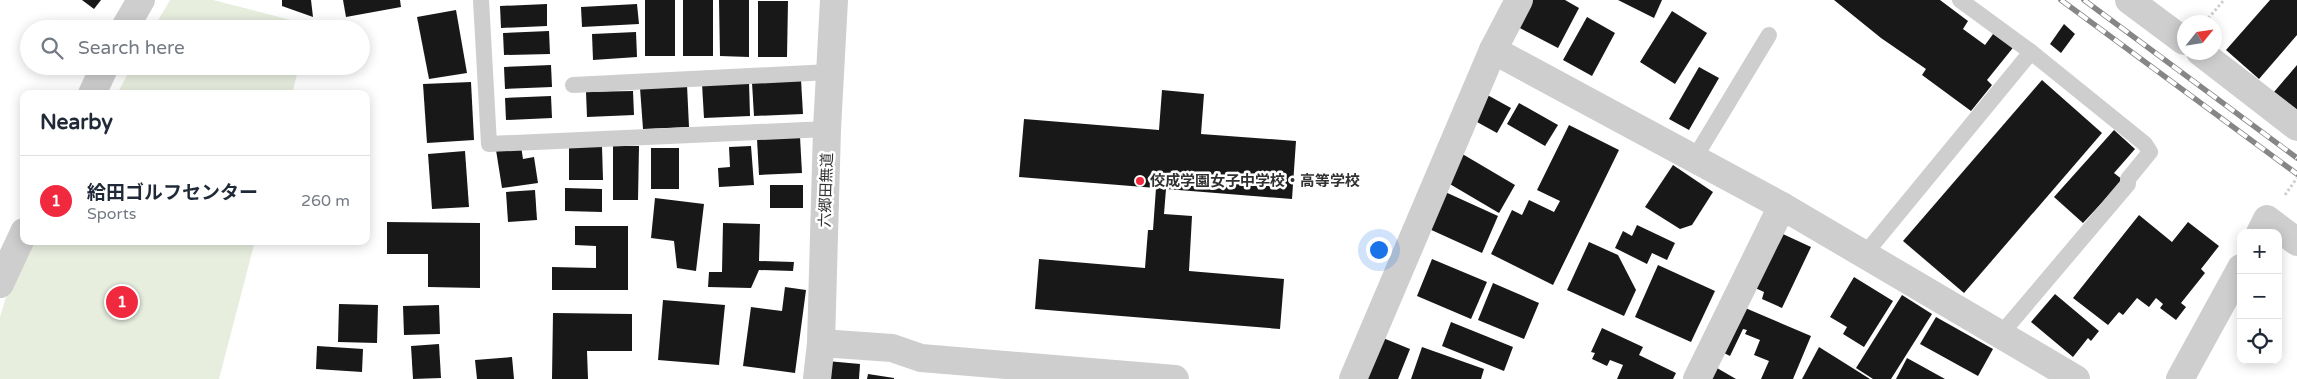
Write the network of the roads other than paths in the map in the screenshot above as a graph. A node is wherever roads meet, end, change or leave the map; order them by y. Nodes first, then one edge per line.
1 (141, 0) edge
2 (481, 0) edge
3 (834, 0) edge
4 (1519, 0) edge
5 (1960, 0) edge
6 (2129, 0) edge
7 (129, 20) edge
8 (1769, 35) dead end
9 (2177, 36) edge
10 (1493, 50) junction
11 (2031, 52) junction
12 (2210, 60) edge
13 (830, 72) junction
14 (101, 75) edge
15 (573, 85) dead end
16 (94, 90) edge
17 (2297, 127) edge
18 (827, 129) junction
19 (1694, 159) junction
20 (1782, 206) junction
21 (2262, 229) edge
22 (2280, 229) edge
23 (2282, 230) edge
24 (20, 241) edge
25 (2297, 242) edge
26 (1864, 255) junction
27 (2238, 274) edge
28 (0, 284) edge
29 (2001, 334) junction
30 (821, 343) junction
31 (817, 379) edge
32 (1175, 379) edge
33 (1353, 379) edge
34 (1697, 379) edge
35 (2076, 379) edge
36 (2180, 379) edge

1 - 7 street
2 - 18 lane
3 - 13 street, 六郷田無道
4 - 10 street
5 - 11 lane
6 - 9 street
8 - 19 lane
10 - 19 street
10 - 33 street
11 - 26 lane
11 - 29 lane
12 - 17 street
13 - 15 lane
13 - 18 street, 六郷田無道
14 - 16 street
18 - 30 street, 六郷田無道
19 - 20 street
20 - 26 street
20 - 34 street
21 - 22 street
23 - 25 street
24 - 28 street
26 - 29 street
27 - 36 street
29 - 35 street
30 - 31 street, 六郷田無道
30 - 32 street

